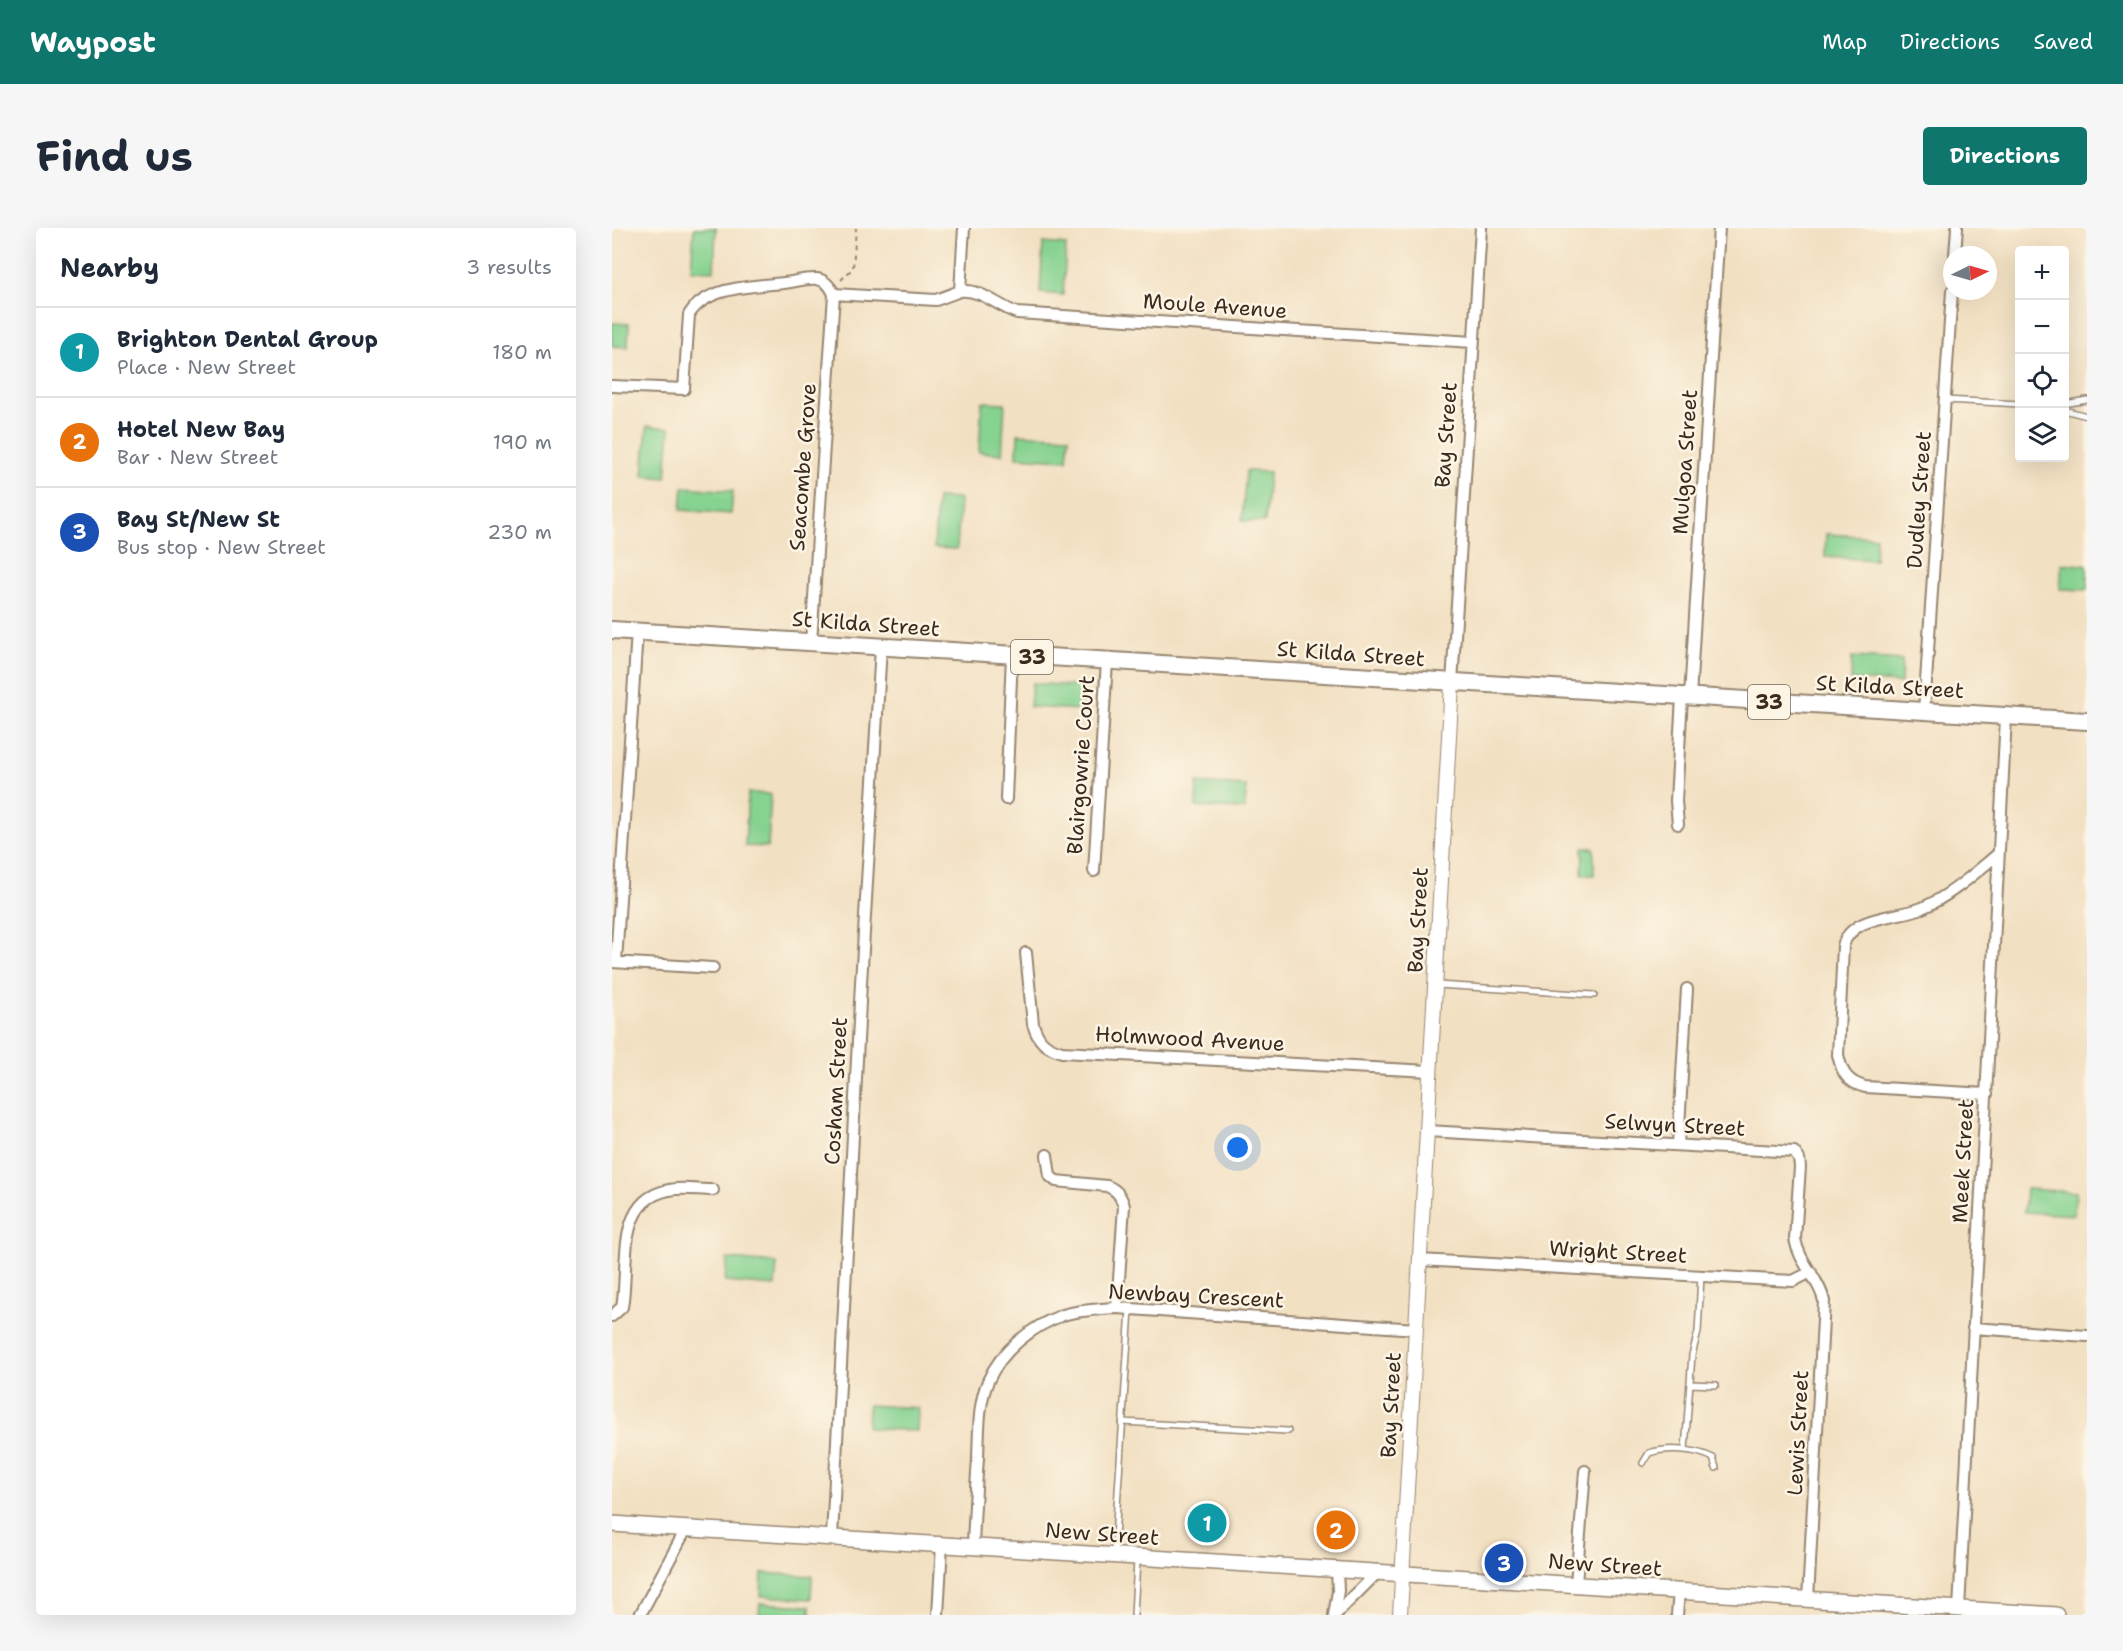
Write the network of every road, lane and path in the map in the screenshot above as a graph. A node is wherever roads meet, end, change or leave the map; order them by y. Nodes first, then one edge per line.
1 (856, 228) edge
2 (964, 228) edge
3 (1481, 228) edge
4 (1719, 228) edge
5 (1957, 228) edge
6 (1956, 246) edge
7 (832, 291) junction
8 (960, 291) junction
9 (1951, 300) edge
10 (1473, 342) junction
11 (612, 386) edge
12 (1945, 400) junction
13 (2087, 400) edge
14 (2069, 403) edge
15 (2015, 404) edge
16 (2069, 411) edge
17 (2087, 416) edge
18 (612, 630) edge
19 (637, 631) junction
20 (811, 643) junction
21 (881, 647) junction
22 (1012, 656) junction
23 (1107, 661) junction
24 (1452, 683) junction
25 (1686, 697) junction
26 (1924, 711) junction
27 (2006, 717) junction
28 (2087, 721) edge
29 (1006, 799) dead end
30 (1678, 825) dead end
31 (1998, 854) junction
32 (1094, 871) dead end
33 (1026, 953) dead end
34 (614, 962) edge
35 (713, 968) dead end
36 (1435, 985) junction
37 (1687, 989) dead end
38 (1594, 994) dead end
39 (1430, 1071) junction
40 (1987, 1094) junction
41 (1427, 1131) junction
42 (1678, 1145) junction
43 (1047, 1155) dead end
44 (713, 1190) dead end
45 (1420, 1260) junction
46 (1811, 1272) junction
47 (1701, 1276) junction
48 (1117, 1308) junction
49 (1130, 1309) junction
50 (612, 1316) edge
51 (1973, 1328) junction
52 (1416, 1329) junction
53 (2087, 1336) edge
54 (1690, 1384) junction
55 (1716, 1385) dead end
56 (1122, 1422) junction
57 (1288, 1431) dead end
58 (1685, 1450) junction
59 (1643, 1463) dead end
60 (1716, 1468) dead end
61 (1585, 1471) dead end
62 (612, 1524) edge
63 (686, 1529) junction
64 (832, 1537) junction
65 (942, 1544) junction
66 (973, 1546) junction
67 (1114, 1556) junction
68 (1137, 1557) junction
69 (1337, 1569) junction
70 (1378, 1572) junction
71 (1403, 1574) junction
72 (1576, 1584) junction
73 (1679, 1591) junction
74 (1808, 1599) junction
75 (1959, 1609) junction
76 (640, 1615) edge
77 (938, 1615) edge
78 (1134, 1615) edge
79 (1335, 1615) edge
80 (1400, 1615) edge
81 (1677, 1615) edge
82 (2056, 1615) edge

1 - 7 path
2 - 8 street
3 - 10 street, Bay Street
4 - 25 street, Mulgoa Street
5 - 6 street
7 - 8 street
7 - 11 street
7 - 20 street, Seacombe Grove
8 - 10 street, Moule Avenue
9 - 12 street, Dudley Street
10 - 24 street, Bay Street
12 - 15 lane
12 - 26 street, Dudley Street
13 - 14 lane
16 - 17 lane
18 - 19 main road, St Kilda Street / 33
19 - 20 main road, St Kilda Street / 33
19 - 34 street
20 - 21 main road, St Kilda Street / 33
21 - 22 main road, St Kilda Street / 33
21 - 64 street, Cosham Street
22 - 23 main road, St Kilda Street / 33
22 - 29 street
23 - 24 main road, St Kilda Street / 33
23 - 32 street, Blairgowrie Court
24 - 25 main road, St Kilda Street / 33
24 - 36 street, Bay Street
25 - 26 main road, St Kilda Street / 33
25 - 30 street, Mulgoa Street
26 - 27 main road, St Kilda Street / 33
27 - 28 main road, St Kilda Street / 33
27 - 31 street, Meek Street
31 - 40 street, Meek Street
31 - 40 street
33 - 39 street, Holmwood Avenue
34 - 35 street
36 - 38 lane
36 - 39 street, Bay Street
37 - 42 street
39 - 41 street, Bay Street
40 - 51 street, Meek Street
41 - 42 street, Selwyn Street
41 - 45 street, Bay Street
42 - 46 street, Selwyn Street
43 - 48 street
44 - 50 street
45 - 47 street, Wright Street
45 - 52 street, Bay Street
46 - 47 street, Wright Street
46 - 74 street, Lewis Street
47 - 54 lane
48 - 49 street, Newbay Crescent
48 - 66 street, Newbay Crescent
49 - 52 street, Newbay Crescent
49 - 56 lane
51 - 53 street
51 - 75 street, Meek Street
52 - 71 street, Bay Street
54 - 55 lane
54 - 58 lane
56 - 57 lane
56 - 67 lane
58 - 59 lane
58 - 60 lane
61 - 72 street
62 - 63 main road, New Street
63 - 64 main road, New Street
63 - 76 street
64 - 65 main road, New Street
65 - 66 main road, New Street
65 - 77 street
66 - 67 main road, New Street
67 - 68 main road, New Street
68 - 69 main road, New Street
68 - 78 lane
69 - 70 main road, New Street
69 - 79 street
70 - 71 main road, New Street
70 - 79 street
71 - 72 main road, New Street
71 - 80 street, Bay Street
72 - 73 main road, New Street
73 - 74 main road, New Street
73 - 81 street
74 - 75 main road, New Street
75 - 82 main road, New Street

